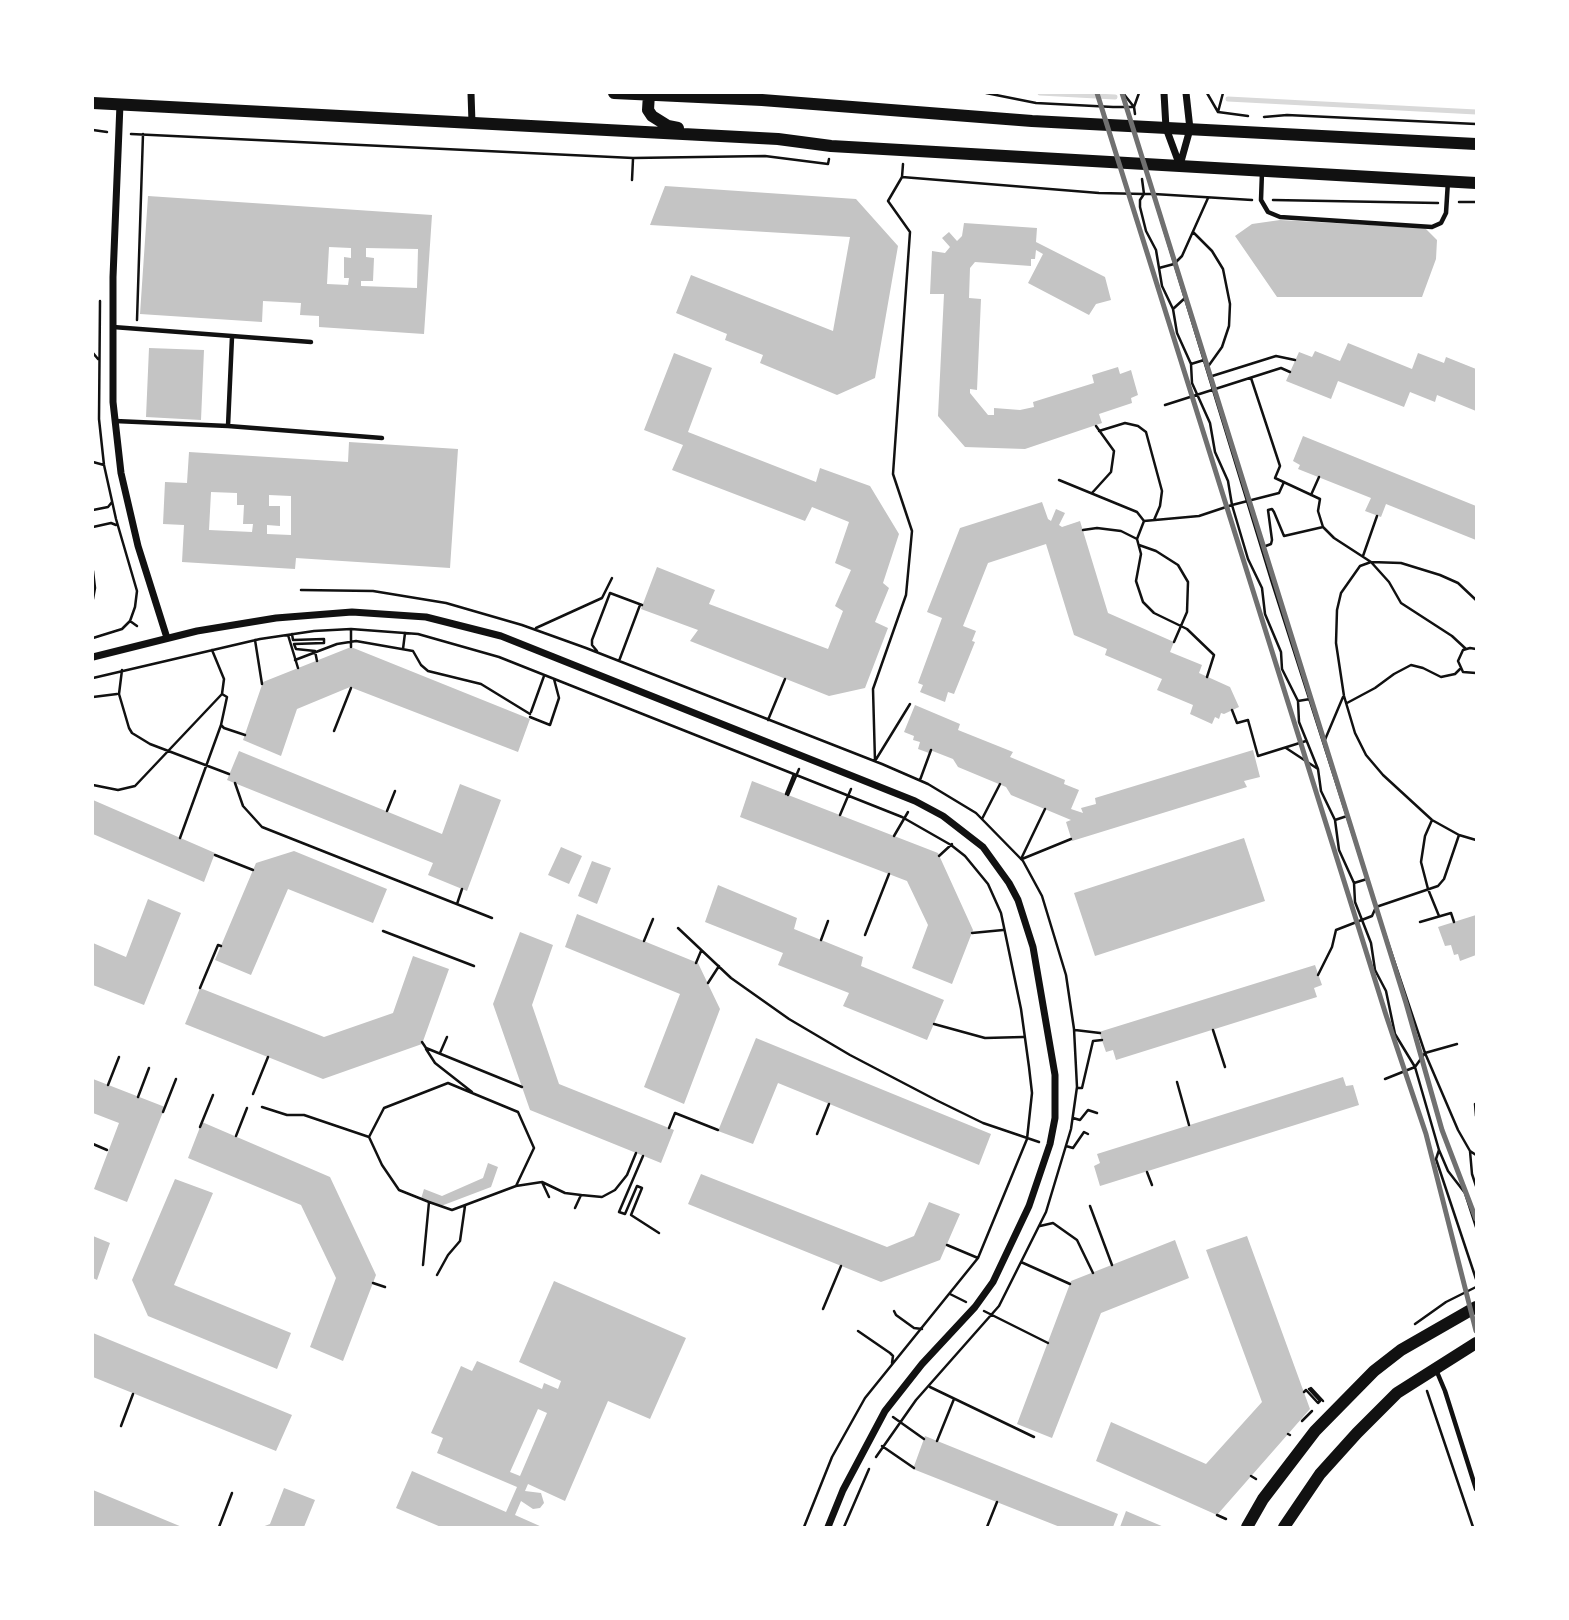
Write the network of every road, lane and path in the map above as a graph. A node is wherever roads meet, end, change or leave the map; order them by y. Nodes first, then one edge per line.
1 (471, 93) edge
2 (614, 93) edge
3 (986, 93) edge
4 (1123, 93) edge
5 (1139, 93) edge
6 (1164, 93) edge
7 (1185, 93) edge
8 (1207, 93) edge
9 (1223, 93) edge
10 (649, 94) junction
11 (93, 103) edge
12 (120, 103) junction
13 (1134, 107) junction
14 (1218, 113) junction
15 (472, 123) junction
16 (1476, 124) edge
17 (1135, 127) junction
18 (1166, 128) junction
19 (93, 130) edge
20 (1190, 130) junction
21 (119, 133) junction
22 (143, 134) junction
23 (712, 136) junction
24 (1476, 144) edge
25 (905, 151) junction
26 (633, 158) junction
27 (828, 164) dead end
28 (1140, 164) junction
29 (1180, 166) junction
30 (1262, 171) junction
31 (902, 177) junction
32 (632, 180) dead end
33 (1448, 181) junction
34 (1476, 183) edge
35 (1144, 194) junction
36 (1153, 194) junction
37 (1208, 198) junction
38 (1261, 200) junction
39 (1476, 202) edge
40 (1446, 203) junction
41 (1193, 232) junction
42 (1174, 264) junction
43 (1159, 268) junction
44 (1185, 298) junction
45 (1173, 309) junction
46 (112, 327) junction
47 (136, 329) junction
48 (232, 337) junction
49 (311, 342) dead end
50 (93, 354) edge
51 (98, 359) dead end
52 (1204, 360) junction
53 (1295, 360) dead end
54 (1191, 364) junction
55 (1206, 368) junction
56 (1290, 372) dead end
57 (1209, 377) junction
58 (1251, 378) junction
59 (1213, 389) junction
60 (1198, 396) junction
61 (1165, 405) dead end
62 (93, 417) edge
63 (99, 419) dead end
64 (115, 421) junction
65 (228, 426) junction
66 (1096, 426) dead end
67 (1099, 431) junction
68 (382, 438) dead end
69 (93, 462) edge
70 (104, 465) dead end
71 (1319, 477) dead end
72 (1059, 480) dead end
73 (1284, 482) junction
74 (1092, 493) junction
75 (1311, 495) junction
76 (112, 502) dead end
77 (1248, 502) junction
78 (1232, 505) junction
79 (93, 510) edge
80 (1377, 516) dead end
81 (1154, 520) junction
82 (1144, 521) junction
83 (93, 527) edge
84 (1323, 527) junction
85 (118, 528) dead end
86 (1083, 530) dead end
87 (1137, 539) junction
88 (1139, 545) junction
89 (1262, 547) junction
90 (1362, 556) junction
91 (1371, 562) junction
92 (93, 571) edge
93 (612, 578) dead end
94 (1272, 583) junction
95 (1262, 588) junction
96 (93, 599) edge
97 (1476, 600) edge
98 (138, 626) dead end
99 (1181, 626) junction
100 (351, 629) junction
101 (533, 629) dead end
102 (405, 633) junction
103 (290, 635) junction
104 (93, 638) edge
105 (167, 638) junction
106 (255, 640) junction
107 (351, 641) junction
108 (1174, 642) dead end
109 (351, 648) dead end
110 (586, 648) dead end
111 (403, 649) junction
112 (1466, 649) junction
113 (1476, 649) edge
114 (212, 650) junction
115 (316, 653) junction
116 (599, 653) junction
117 (93, 657) edge
118 (295, 660) junction
119 (619, 660) junction
120 (317, 661) dead end
121 (298, 668) dead end
122 (1460, 669) junction
123 (122, 670) junction
124 (1476, 673) edge
125 (543, 674) junction
126 (1207, 677) dead end
127 (93, 678) edge
128 (554, 679) junction
129 (785, 679) dead end
130 (262, 684) dead end
131 (351, 688) dead end
132 (119, 694) junction
133 (222, 694) junction
134 (1344, 696) junction
135 (93, 697) edge
136 (1310, 699) junction
137 (1297, 701) junction
138 (1347, 703) junction
139 (910, 704) dead end
140 (1232, 710) dead end
141 (529, 715) junction
142 (768, 720) junction
143 (221, 725) junction
144 (334, 731) dead end
145 (245, 735) dead end
146 (1306, 741) junction
147 (1324, 742) junction
148 (1285, 747) junction
149 (169, 750) junction
150 (931, 750) dead end
151 (875, 761) junction
152 (207, 765) junction
153 (1318, 769) junction
154 (229, 774) dead end
155 (794, 774) junction
156 (795, 779) dead end
157 (919, 780) junction
158 (235, 783) dead end
159 (1000, 784) dead end
160 (93, 785) edge
161 (395, 791) dead end
162 (847, 799) dead end
163 (1045, 809) dead end
164 (387, 811) dead end
165 (840, 815) dead end
166 (1347, 816) junction
167 (982, 820) junction
168 (1335, 820) junction
169 (1432, 821) junction
170 (903, 822) dead end
171 (1459, 835) junction
172 (894, 836) dead end
173 (180, 838) dead end
174 (1071, 839) dead end
175 (1476, 840) edge
176 (951, 845) junction
177 (215, 855) dead end
178 (939, 856) dead end
179 (1021, 859) junction
180 (253, 870) dead end
181 (889, 874) dead end
182 (1367, 879) junction
183 (1354, 883) junction
184 (463, 889) dead end
185 (1428, 889) junction
186 (457, 904) junction
187 (1376, 907) junction
188 (1438, 916) junction
189 (492, 918) dead end
190 (653, 919) dead end
191 (828, 920) dead end
192 (1361, 921) junction
193 (1420, 922) dead end
194 (1454, 922) dead end
195 (678, 928) dead end
196 (1004, 930) junction
197 (383, 931) dead end
198 (972, 933) dead end
199 (865, 935) dead end
200 (821, 940) dead end
201 (644, 941) dead end
202 (221, 946) dead end
203 (701, 951) junction
204 (696, 962) dead end
205 (474, 966) dead end
206 (719, 966) junction
207 (1318, 975) dead end
208 (708, 983) dead end
209 (200, 988) dead end
210 (934, 1024) dead end
211 (1074, 1029) junction
212 (1213, 1030) dead end
213 (1100, 1033) dead end
214 (447, 1037) dead end
215 (1025, 1037) junction
216 (1102, 1040) dead end
217 (1457, 1044) dead end
218 (440, 1053) junction
219 (1425, 1053) junction
220 (119, 1057) dead end
221 (268, 1057) dead end
222 (1415, 1067) junction
223 (149, 1068) dead end
224 (1225, 1068) dead end
225 (176, 1079) dead end
226 (1385, 1079) dead end
227 (1177, 1082) dead end
228 (108, 1085) dead end
229 (522, 1087) dead end
230 (1077, 1088) junction
231 (253, 1094) dead end
232 (475, 1094) junction
233 (213, 1095) dead end
234 (138, 1097) dead end
235 (829, 1104) dead end
236 (1475, 1104) edge
237 (262, 1107) dead end
238 (247, 1108) dead end
239 (163, 1112) dead end
240 (1097, 1113) dead end
241 (1476, 1116) edge
242 (1073, 1118) junction
243 (1189, 1125) dead end
244 (200, 1126) dead end
245 (669, 1128) dead end
246 (718, 1130) dead end
247 (817, 1134) dead end
248 (1088, 1134) dead end
249 (236, 1136) dead end
250 (369, 1137) junction
251 (1027, 1139) junction
252 (93, 1144) edge
253 (1050, 1144) junction
254 (1066, 1146) junction
255 (107, 1150) dead end
256 (1439, 1150) junction
257 (1470, 1151) junction
258 (636, 1153) dead end
259 (1476, 1155) edge
260 (643, 1156) dead end
261 (1147, 1172) dead end
262 (542, 1182) junction
263 (1152, 1185) dead end
264 (516, 1186) junction
265 (1476, 1186) edge
266 (581, 1195) junction
267 (548, 1197) dead end
268 (429, 1202) junction
269 (465, 1206) junction
270 (1090, 1206) dead end
271 (575, 1208) dead end
272 (1476, 1227) edge
273 (1036, 1231) junction
274 (659, 1233) dead end
275 (947, 1245) dead end
276 (978, 1258) junction
277 (1021, 1262) junction
278 (424, 1265) dead end
279 (1112, 1265) dead end
280 (841, 1266) dead end
281 (1093, 1273) dead end
282 (437, 1275) dead end
283 (1476, 1279) edge
284 (373, 1283) dead end
285 (1070, 1284) dead end
286 (385, 1287) dead end
287 (950, 1294) junction
288 (975, 1307) junction
289 (1476, 1307) edge
290 (823, 1309) dead end
291 (894, 1311) dead end
292 (991, 1315) junction
293 (923, 1329) junction
294 (858, 1331) dead end
295 (1048, 1343) dead end
296 (1476, 1343) edge
297 (891, 1366) junction
298 (1435, 1367) junction
299 (1425, 1386) dead end
300 (930, 1387) junction
301 (1304, 1392) dead end
302 (133, 1394) dead end
303 (954, 1399) junction
304 (1322, 1401) dead end
305 (1309, 1406) dead end
306 (1314, 1410) dead end
307 (885, 1411) junction
308 (900, 1423) junction
309 (121, 1426) dead end
310 (1034, 1437) dead end
311 (870, 1439) junction
312 (925, 1439) dead end
313 (937, 1441) dead end
314 (883, 1447) junction
315 (873, 1460) dead end
316 (870, 1467) dead end
317 (914, 1468) dead end
318 (1251, 1476) dead end
319 (1256, 1479) dead end
320 (1476, 1489) edge
321 (232, 1493) dead end
322 (997, 1502) dead end
323 (1217, 1515) dead end
324 (1226, 1519) dead end
325 (219, 1527) edge
326 (804, 1527) edge
327 (828, 1527) edge
328 (844, 1527) edge
329 (987, 1527) edge
330 (1247, 1527) edge
331 (1284, 1527) edge
332 (1473, 1527) edge

1 - 15 street
2 - 10 main road
3 - 13 path
4 - 13 path
5 - 13 path
6 - 18 street
7 - 20 street
8 - 14 path
9 - 14 path
10 - 17 main road
10 - 23 main road
11 - 12 main road
12 - 15 main road
12 - 21 street
13 - 17 path
14 - 16 path
15 - 23 main road
17 - 18 main road
18 - 20 main road
18 - 29 street
19 - 21 path
20 - 24 main road
20 - 29 street
21 - 22 path
21 - 46 street
22 - 26 path
22 - 47 path
23 - 25 main road
25 - 28 main road
25 - 31 path
26 - 27 path
26 - 32 path
28 - 29 main road
28 - 35 path
29 - 30 main road
30 - 33 main road
30 - 38 lane
31 - 35 path
31 - 151 path
33 - 34 main road
33 - 40 lane
35 - 36 path
35 - 43 path
36 - 37 path
36 - 42 path
37 - 38 path
37 - 41 path
38 - 40 path
38 - 40 lane
39 - 40 path
41 - 42 path
41 - 55 path
42 - 43 path
42 - 44 path
43 - 45 path
44 - 45 path
44 - 52 path
45 - 54 path
46 - 47 lane
46 - 64 street
47 - 48 lane
48 - 49 lane
48 - 65 lane
50 - 51 path
52 - 54 path
52 - 55 path
53 - 57 path
54 - 60 path
55 - 57 path
56 - 58 path
57 - 59 path
58 - 59 path
58 - 73 path
59 - 60 path
59 - 77 path
60 - 61 path
60 - 78 path
62 - 63 path
64 - 65 lane
64 - 105 street
65 - 68 lane
66 - 67 path
67 - 74 path
67 - 81 path
69 - 70 path
71 - 75 path
72 - 74 path
73 - 75 path
73 - 77 path
74 - 82 path
75 - 84 path
76 - 79 path
77 - 78 path
77 - 89 path
78 - 81 path
78 - 95 path
80 - 90 path
81 - 82 path
82 - 87 path
83 - 85 path
84 - 89 path
84 - 90 path
86 - 87 path
87 - 88 path
88 - 99 path
88 - 99 path
89 - 94 path
90 - 91 path
91 - 97 path
91 - 112 path
91 - 134 path
92 - 96 path
93 - 101 path
94 - 95 path
94 - 136 path
95 - 137 path
98 - 104 path
99 - 108 path
99 - 126 path
100 - 102 path
100 - 103 path
100 - 107 path
102 - 111 path
102 - 125 path
103 - 106 path
103 - 115 path
103 - 118 path
105 - 117 street
105 - 253 street
106 - 114 path
106 - 130 path
107 - 109 path
107 - 111 path
107 - 115 path
110 - 116 path
111 - 141 path
112 - 113 path
112 - 122 path
114 - 123 path
114 - 133 path
115 - 118 path
115 - 120 path
116 - 119 path
116 - 119 path
118 - 121 path
119 - 142 path
122 - 124 path
122 - 138 path
123 - 127 path
123 - 132 path
125 - 128 path
125 - 141 path
128 - 141 path
128 - 155 path
129 - 142 path
131 - 144 path
132 - 135 path
132 - 149 path
133 - 143 path
133 - 149 path
134 - 138 path
134 - 147 path
136 - 137 path
136 - 147 path
137 - 146 path
138 - 169 path
139 - 151 path
140 - 148 path
142 - 151 path
143 - 145 path
143 - 152 path
146 - 148 path
146 - 153 path
147 - 166 path
148 - 153 path
149 - 152 path
149 - 160 path
150 - 157 path
151 - 157 path
152 - 154 path
152 - 173 path
153 - 168 path
155 - 156 path
155 - 176 path
157 - 167 path
158 - 186 path
159 - 167 path
161 - 164 path
162 - 165 path
163 - 179 path
166 - 168 path
166 - 182 path
167 - 179 path
168 - 183 path
169 - 171 path
169 - 185 path
170 - 172 path
171 - 175 path
171 - 185 path
174 - 179 path
176 - 178 path
176 - 196 path
177 - 180 path
179 - 211 path
181 - 199 path
182 - 183 path
182 - 187 path
183 - 192 path
184 - 186 path
185 - 187 path
185 - 188 path
186 - 189 path
187 - 192 path
187 - 219 path
188 - 193 path
188 - 194 path
190 - 201 path
191 - 200 path
192 - 207 path
192 - 222 path
195 - 203 path
196 - 198 path
196 - 215 path
197 - 205 path
202 - 209 path
203 - 204 path
203 - 206 path
206 - 208 path
206 - 251 path
210 - 215 path
211 - 213 path
211 - 230 path
212 - 224 path
214 - 218 path
215 - 251 path
216 - 230 path
217 - 219 path
218 - 229 path
218 - 232 path
219 - 222 path
219 - 257 path
220 - 228 path
221 - 231 path
222 - 226 path
222 - 256 path
223 - 234 path
225 - 239 path
227 - 243 path
230 - 242 path
232 - 250 path
232 - 264 path
233 - 244 path
235 - 247 path
236 - 241 path
237 - 250 path
238 - 249 path
240 - 242 path
242 - 254 path
245 - 246 path
248 - 254 path
250 - 268 path
251 - 253 path
251 - 276 path
252 - 255 path
253 - 288 street
254 - 273 path
256 - 272 path
256 - 283 path
257 - 259 path
257 - 265 path
258 - 266 path
260 - 274 path
261 - 263 path
262 - 264 path
262 - 266 path
262 - 267 path
264 - 269 path
266 - 271 path
268 - 269 path
268 - 278 path
269 - 282 path
270 - 279 path
273 - 277 path
273 - 281 path
275 - 276 path
276 - 287 path
277 - 285 path
277 - 292 path
280 - 290 path
284 - 286 path
287 - 288 path
287 - 293 path
288 - 292 path
288 - 307 street
289 - 330 main road
291 - 293 path
292 - 295 path
292 - 300 path
293 - 297 path
294 - 297 path
296 - 298 main road
297 - 326 path
298 - 320 lane
298 - 331 main road
299 - 332 path
300 - 303 path
300 - 308 path
301 - 304 path
302 - 309 path
303 - 310 path
303 - 313 path
305 - 306 path
307 - 308 path
307 - 311 street
308 - 312 path
308 - 314 path
311 - 314 path
311 - 327 street
314 - 315 path
314 - 317 path
316 - 328 path
318 - 319 path
321 - 325 path
322 - 329 path
323 - 324 path

